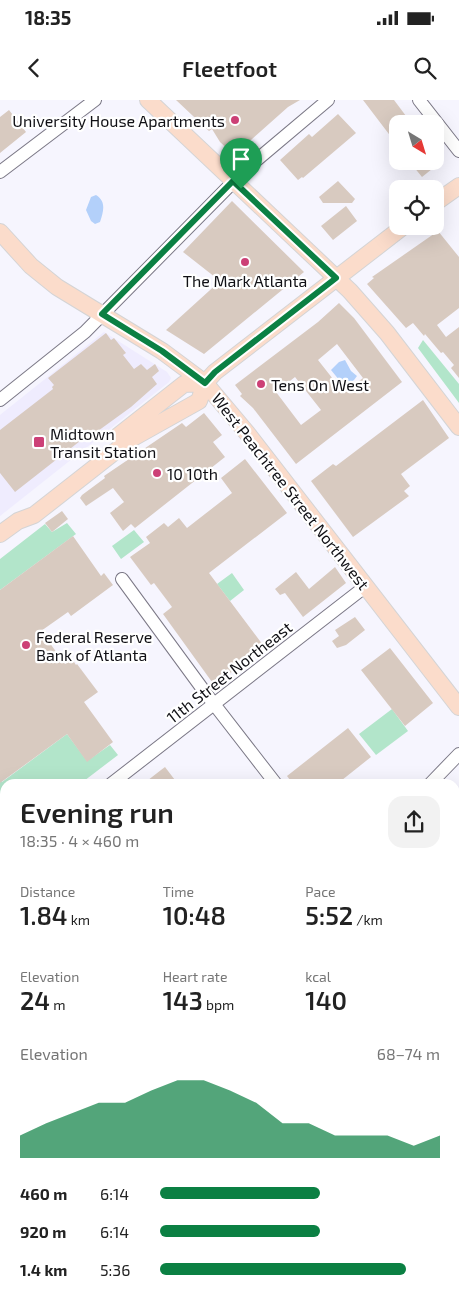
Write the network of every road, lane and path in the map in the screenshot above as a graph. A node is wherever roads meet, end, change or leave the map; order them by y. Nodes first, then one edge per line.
1 (95, 100) edge
2 (148, 100) edge
3 (328, 100) edge
4 (419, 100) edge
5 (459, 151) edge
6 (0, 172) edge
7 (233, 181) junction
8 (459, 186) edge
9 (444, 197) edge
10 (0, 232) edge
11 (392, 235) edge
12 (336, 278) junction
13 (102, 314) junction
14 (205, 383) junction
15 (0, 400) edge
16 (459, 427) edge
17 (0, 534) edge
18 (122, 579) dead end
19 (366, 586) junction
20 (214, 704) junction
21 (459, 707) edge
22 (459, 754) edge
23 (117, 779) edge
24 (272, 779) edge
25 (435, 779) edge

1 - 6 street
2 - 7 main road
3 - 7 street
4 - 5 street
7 - 12 main road
7 - 13 street
8 - 9 main road
10 - 13 main road, West Peachtree Street Northwest
11 - 12 main road
12 - 14 main road
12 - 16 main road
13 - 14 main road, West Peachtree Street Northwest
13 - 15 street
14 - 17 main road
14 - 19 main road, West Peachtree Street Northwest
18 - 20 street
19 - 20 street, 11th Street Northeast
19 - 21 main road, West Peachtree Street Northwest
20 - 23 street, 11th Street Northeast
20 - 24 street
22 - 25 street

